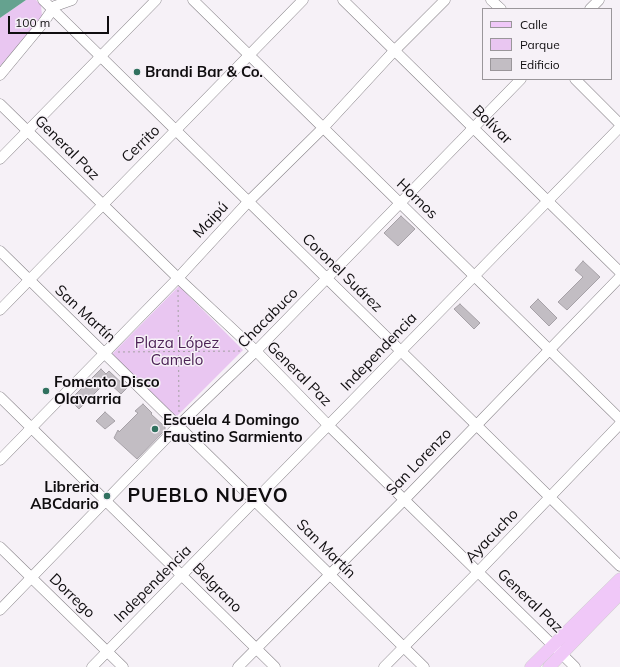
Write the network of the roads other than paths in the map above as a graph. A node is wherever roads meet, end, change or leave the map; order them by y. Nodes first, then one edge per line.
1 (43, 0) edge
2 (72, 0) edge
3 (156, 0) edge
4 (193, 0) edge
5 (303, 0) edge
6 (343, 0) edge
7 (445, 0) edge
8 (491, 0) edge
9 (599, 0) edge
10 (500, 8) edge
11 (591, 8) edge
12 (52, 9) junction
13 (394, 51) junction
14 (250, 55) junction
15 (100, 58) junction
16 (0, 75) edge
17 (520, 80) edge
18 (576, 80) edge
19 (0, 104) edge
20 (620, 125) edge
21 (323, 128) junction
22 (473, 128) junction
23 (29, 130) junction
24 (175, 132) junction
25 (0, 159) edge
26 (547, 201) junction
27 (248, 202) junction
28 (102, 204) junction
29 (400, 204) junction
30 (0, 251) edge
31 (620, 272) edge
32 (474, 275) junction
33 (620, 277) edge
34 (178, 278) junction
35 (327, 279) junction
36 (28, 281) junction
37 (0, 310) edge
38 (548, 349) junction
39 (256, 351) junction
40 (400, 351) junction
41 (105, 353) junction
42 (0, 398) edge
43 (620, 419) edge
44 (620, 424) edge
45 (179, 425) junction
46 (476, 425) junction
47 (329, 426) junction
48 (31, 428) junction
49 (0, 460) edge
50 (549, 497) junction
51 (404, 500) junction
52 (256, 501) junction
53 (107, 502) junction
54 (0, 547) edge
55 (620, 566) edge
56 (478, 572) junction
57 (330, 575) junction
58 (183, 576) junction
59 (32, 578) junction
60 (620, 578) edge
61 (620, 594) edge
62 (0, 610) edge
63 (553, 645) junction
64 (404, 647) junction
65 (256, 648) junction
66 (108, 651) junction
67 (562, 654) junction
68 (92, 667) edge
69 (123, 667) edge
70 (238, 667) edge
71 (275, 667) edge
72 (384, 667) edge
73 (424, 667) edge
74 (531, 667) edge
75 (549, 667) edge
76 (575, 667) edge

1 - 12 street, Coronel Suárez
2 - 12 street
3 - 15 street
4 - 14 street, Hornos
5 - 14 street, Cerrito
6 - 13 street, Bolívar
7 - 13 street, Maipú
8 - 10 street
9 - 11 street
12 - 15 street, Coronel Suárez
12 - 16 street
13 - 21 street, Maipú
13 - 22 street, Bolívar
14 - 21 street, Hornos
14 - 24 street, Cerrito
15 - 23 street
15 - 24 street, Coronel Suárez
17 - 22 street, Chacabuco
18 - 20 street
19 - 23 street, General Paz
20 - 26 street, Independencia
21 - 27 street, Maipú
21 - 29 street, Hornos
22 - 26 street, Bolívar
22 - 29 street, Chacabuco
23 - 25 street
23 - 28 street, General Paz
24 - 27 street, Coronel Suárez
24 - 28 street, Cerrito
26 - 31 street, Bolívar
26 - 32 street, Independencia
27 - 34 street, Maipú
27 - 35 street, Coronel Suárez
28 - 34 street, General Paz
28 - 36 street, Cerrito
29 - 32 street, Hornos
29 - 35 street, Chacabuco
30 - 36 street, San Martín
32 - 38 street, Hornos
32 - 40 street, Independencia
33 - 38 street, San Lorenzo
34 - 39 street, General Paz
34 - 41 street, Maipú
35 - 39 street, Chacabuco
35 - 40 street, Coronel Suárez
36 - 37 street, Cerrito
36 - 41 street, San Martín
38 - 43 street, Hornos
38 - 46 street, San Lorenzo
39 - 45 street, Chacabuco
39 - 47 street, General Paz
40 - 46 street, Coronel Suárez
40 - 47 street, Independencia
41 - 45 street, San Martín
41 - 48 street, Maipú
42 - 48 street, Belgrano
44 - 50 street, Ayacucho
45 - 52 street, San Martín
45 - 53 street, Chacabuco
46 - 50 street, Coronel Suárez
46 - 51 street, San Lorenzo
47 - 51 street, General Paz
47 - 52 street, Independencia
48 - 49 street, Maipú
48 - 53 street, Belgrano
50 - 55 street, Coronel Suárez
50 - 56 street, Ayacucho
51 - 56 street, General Paz
51 - 57 street, San Lorenzo
52 - 57 street, San Martín
52 - 58 street, Independencia
53 - 58 street, Belgrano
53 - 59 street, Chacabuco
54 - 59 street, Dorrego
56 - 63 street, General Paz
56 - 64 street, Ayacucho
57 - 64 street, San Martín
57 - 65 street, San Lorenzo
58 - 65 street, Belgrano
58 - 66 street, Independencia
59 - 62 street, Chacabuco
59 - 66 street, Dorrego
60 - 63 main road
61 - 67 main road
63 - 67 street, General Paz
63 - 74 main road
64 - 72 street, Ayacucho
64 - 73 street, San Martín
65 - 70 street, San Lorenzo
65 - 71 street, Belgrano
66 - 68 street, Independencia
66 - 69 street, Dorrego
67 - 75 main road
67 - 76 street, General Paz

